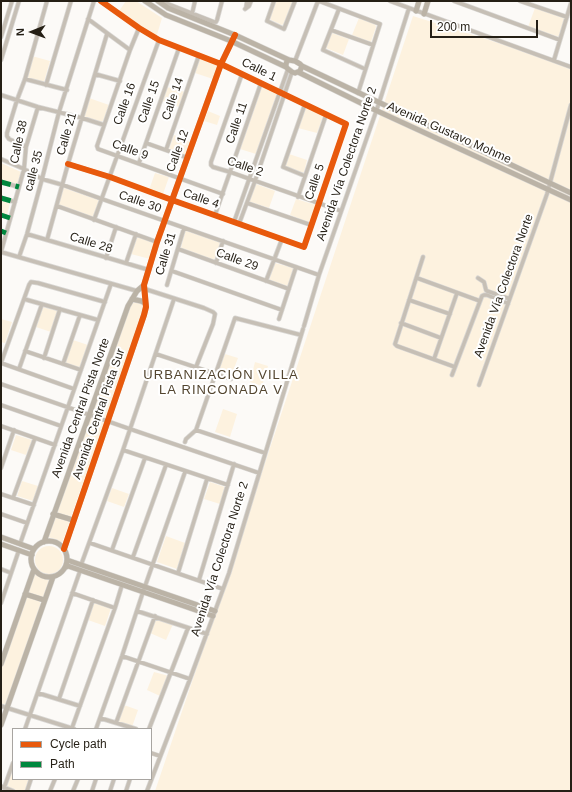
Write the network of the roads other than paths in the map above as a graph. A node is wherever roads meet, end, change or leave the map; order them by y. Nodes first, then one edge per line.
1 (12, 1) edge
2 (19, 1) edge
3 (47, 1) edge
4 (71, 1) edge
5 (94, 1) edge
6 (101, 1) edge
7 (145, 1) edge
8 (158, 1) edge
9 (163, 1) edge
10 (195, 1) edge
11 (222, 1) edge
12 (248, 1) edge
13 (251, 1) edge
14 (274, 1) edge
15 (295, 1) edge
16 (318, 1) edge
17 (390, 1) edge
18 (419, 1) edge
19 (428, 1) edge
20 (454, 1) edge
21 (520, 1) edge
22 (571, 3) edge
23 (409, 8) junction
24 (339, 9) junction
25 (416, 11) junction
26 (192, 14) junction
27 (424, 14) junction
28 (567, 17) junction
29 (88, 19) junction
30 (139, 28) junction
31 (331, 30) junction
32 (107, 34) junction
33 (235, 34) junction
34 (1, 37) edge
35 (159, 40) junction
36 (560, 40) junction
37 (231, 41) junction
38 (373, 45) junction
39 (179, 48) junction
40 (130, 50) junction
41 (199, 55) junction
42 (1, 60) edge
43 (289, 60) junction
44 (554, 60) junction
45 (295, 61) junction
46 (221, 64) junction
47 (302, 66) junction
48 (571, 67) edge
49 (289, 69) junction
50 (366, 69) junction
51 (298, 72) junction
52 (95, 74) junction
53 (242, 74) junction
54 (24, 78) junction
55 (120, 81) junction
56 (261, 83) junction
57 (46, 85) junction
58 (67, 90) junction
59 (280, 92) junction
60 (358, 93) junction
61 (285, 94) junction
62 (1, 95) edge
63 (17, 100) junction
64 (379, 103) junction
65 (305, 104) junction
66 (571, 105) edge
67 (38, 106) junction
68 (376, 111) junction
69 (59, 112) junction
70 (326, 115) junction
71 (82, 118) junction
72 (346, 124) joint
73 (104, 125) junction
74 (146, 143) junction
75 (26, 146) junction
76 (166, 150) junction
77 (117, 156) junction
78 (188, 158) junction
79 (1, 160) edge
80 (68, 164) junction
81 (138, 164) junction
82 (24, 169) junction
83 (230, 172) junction
84 (305, 176) junction
85 (110, 177) junction
86 (180, 178) junction
87 (42, 179) junction
88 (250, 179) junction
89 (255, 181) junction
90 (1, 182) edge
91 (550, 183) junction
92 (62, 185) junction
93 (19, 187) junction
94 (548, 192) junction
95 (571, 193) edge
96 (223, 194) junction
97 (298, 197) junction
98 (1, 198) edge
99 (102, 199) junction
100 (172, 200) junction
101 (571, 200) edge
102 (15, 202) junction
103 (247, 203) junction
104 (319, 204) junction
105 (57, 206) junction
106 (341, 211) junction
107 (1, 215) edge
108 (215, 215) junction
109 (10, 218) junction
110 (94, 220) junction
111 (165, 221) junction
112 (234, 222) junction
113 (239, 224) junction
114 (312, 225) junction
115 (116, 227) junction
116 (184, 228) junction
117 (1, 231) edge
118 (6, 233) junction
119 (27, 234) junction
120 (136, 234) junction
121 (282, 239) junction
122 (47, 240) junction
123 (223, 241) junction
124 (157, 242) junction
125 (304, 246) joint
126 (178, 249) junction
127 (1, 252) edge
128 (19, 257) junction
129 (423, 257) dead end
130 (106, 258) junction
131 (274, 260) junction
132 (126, 263) junction
133 (216, 263) junction
134 (296, 267) junction
135 (149, 270) junction
136 (172, 271) junction
137 (319, 275) junction
138 (417, 278) junction
139 (478, 278) dead end
140 (266, 281) junction
141 (111, 284) junction
142 (167, 285) dead end
143 (145, 287) junction
144 (289, 289) junction
145 (137, 291) junction
146 (457, 293) junction
147 (510, 298) junction
148 (24, 299) junction
149 (132, 299) junction
150 (174, 299) junction
151 (409, 300) junction
152 (480, 301) junction
153 (105, 302) junction
154 (145, 303) junction
155 (42, 304) junction
156 (508, 304) junction
157 (60, 309) junction
158 (282, 310) junction
159 (450, 314) junction
160 (80, 315) junction
161 (279, 319) dead end
162 (98, 320) junction
163 (401, 323) junction
164 (301, 336) junction
165 (441, 338) junction
166 (1, 343) edge
167 (7, 345) junction
168 (25, 351) junction
169 (156, 354) junction
170 (44, 358) junction
171 (434, 359) junction
172 (1, 363) edge
173 (63, 364) junction
174 (196, 367) junction
175 (455, 367) junction
176 (19, 370) junction
177 (81, 370) junction
178 (216, 373) junction
179 (452, 375) dead end
180 (231, 378) dead end
181 (1, 384) edge
182 (479, 385) dead end
183 (74, 388) junction
184 (1, 405) edge
185 (68, 407) junction
186 (89, 415) junction
187 (108, 421) junction
188 (1, 426) edge
189 (61, 426) junction
190 (130, 429) junction
191 (14, 430) junction
192 (196, 430) junction
193 (35, 438) junction
194 (185, 442) dead end
195 (55, 445) junction
196 (123, 450) junction
197 (265, 453) junction
198 (145, 458) junction
199 (234, 464) junction
200 (166, 465) junction
201 (1, 468) edge
202 (185, 472) junction
203 (259, 473) junction
204 (207, 479) junction
205 (228, 485) junction
206 (1, 494) edge
207 (13, 498) junction
208 (34, 505) junction
209 (1, 514) edge
210 (54, 514) junction
211 (73, 520) junction
212 (27, 524) junction
213 (1, 537) edge
214 (44, 542) junction
215 (90, 543) junction
216 (1, 544) edge
217 (20, 544) junction
218 (34, 549) junction
219 (64, 549) junction
220 (19, 550) junction
221 (112, 550) junction
222 (32, 555) junction
223 (133, 557) junction
224 (67, 560) junction
225 (153, 564) junction
226 (82, 565) junction
227 (66, 566) junction
228 (1, 569) edge
229 (34, 569) junction
230 (80, 571) junction
231 (11, 573) junction
232 (178, 573) junction
233 (53, 577) junction
234 (199, 580) junction
235 (122, 585) junction
236 (1, 589) edge
237 (144, 589) junction
238 (223, 589) junction
239 (6, 590) junction
240 (72, 593) junction
241 (25, 594) junction
242 (44, 600) junction
243 (93, 600) junction
244 (1, 603) edge
245 (115, 608) junction
246 (137, 610) junction
247 (214, 613) junction
248 (155, 616) junction
249 (188, 628) junction
250 (207, 634) junction
251 (122, 656) junction
252 (138, 662) junction
253 (1, 664) edge
254 (171, 672) junction
255 (190, 679) junction
256 (38, 693) junction
257 (59, 699) junction
258 (1, 706) edge
259 (80, 706) junction
260 (7, 708) junction
261 (30, 715) junction
262 (100, 718) junction
263 (116, 723) junction
264 (1, 725) edge
265 (25, 728) edge
266 (70, 728) edge
267 (73, 728) edge
268 (96, 728) edge
269 (133, 728) edge
270 (149, 728) edge
271 (152, 753) edge
272 (160, 756) junction
273 (12, 765) edge
274 (152, 776) edge
275 (31, 780) edge
276 (55, 780) edge
277 (78, 780) edge
278 (96, 780) edge
279 (114, 780) edge
280 (130, 780) edge
281 (150, 780) edge
282 (3, 787) edge
283 (12, 791) edge
284 (27, 791) edge
285 (50, 791) edge
286 (73, 791) edge
287 (92, 791) edge
288 (110, 791) edge
289 (126, 791) edge
290 (146, 791) edge

1 - 34 street
2 - 42 street
3 - 54 street
4 - 57 street
5 - 29 street, calle 35
6 - 30 street, Calle 1
7 - 37 street
8 - 33 street
9 - 26 street
10 - 26 street
11 - 26 street
12 - 13 street
14 - 15 street
16 - 24 street
16 - 45 street
17 - 23 street
18 - 25 street
19 - 27 street
20 - 36 street
21 - 28 street
22 - 28 street
23 - 25 street
23 - 64 street, Avenida Vía Colectora Norte 2
24 - 31 street
24 - 38 street
25 - 27 street
27 - 44 street
28 - 36 street
29 - 32 street
29 - 58 street, calle 35
30 - 35 street, Calle 1
30 - 40 street, Calle 9
31 - 38 street
31 - 50 street
32 - 40 street
32 - 52 street, Calle 21
33 - 37 street
33 - 43 street
35 - 39 street, Calle 1
35 - 77 street, Calle 16
36 - 44 street
37 - 46 street, Calle 12
37 - 49 street
38 - 50 street
39 - 41 street, Calle 1
39 - 74 street, Calle 15
40 - 55 street, Calle 9
41 - 46 street, Calle 1
41 - 76 street, Calle 14
43 - 45 street
43 - 49 street
44 - 48 street
45 - 47 street, Avenida Gustavo Mohme
46 - 53 street, Calle 1
46 - 78 street, Calle 12
47 - 51 street
47 - 60 street, Avenida Gustavo Mohme
49 - 51 street
49 - 59 street
49 - 61 street
50 - 60 street
51 - 68 street, Avenida Gustavo Mohme
52 - 55 street
52 - 71 street, Calle 21
53 - 56 street, Calle 1
53 - 83 street, Calle 2
54 - 57 street
54 - 63 street
55 - 73 street, Calle 9
56 - 59 street, Calle 1
56 - 83 street, Calle 11
57 - 58 street
58 - 69 street, calle 35
59 - 61 street, Calle 1
59 - 88 street
60 - 64 street, Avenida Gustavo Mohme
61 - 65 street, Calle 1
61 - 89 street
62 - 63 street
63 - 67 street
63 - 75 street
64 - 68 street, Avenida Vía Colectora Norte 2
64 - 91 street, Avenida Gustavo Mohme
65 - 70 street, Calle 1
65 - 84 street
66 - 91 street
67 - 69 street
67 - 75 street, Calle 38
68 - 94 street, Avenida Gustavo Mohme
68 - 106 street, Avenida Vía Colectora Norte 2
69 - 71 street
69 - 87 street, calle 35
70 - 72 street, Calle 1
70 - 84 street
71 - 73 street
71 - 80 street, Calle 21
72 - 104 street, Calle 5
73 - 77 street, Calle 9
74 - 76 street
74 - 81 street, Calle 15
75 - 82 street, Calle 38
76 - 78 street
77 - 81 street, Calle 9
77 - 85 street, Calle 16
78 - 86 street, Calle 12
79 - 82 street, Calle 30
80 - 85 street, Calle 4
80 - 92 street, Calle 21
81 - 86 street, Calle 9
82 - 87 street, Calle 30
82 - 93 street, Calle 38
83 - 88 street, Calle 2
83 - 96 street, Calle 11
84 - 97 street
85 - 99 street, Calle 16
85 - 100 street, Calle 4
86 - 96 street, Calle 9
86 - 100 street, Calle 12
87 - 92 street, Calle 30
87 - 119 street, calle 35
88 - 89 street, Calle 2
88 - 112 street
89 - 97 street, Calle 2
89 - 103 street
90 - 93 street
91 - 94 street, Avenida Vía Colectora Norte
91 - 95 street, Avenida Gustavo Mohme
92 - 99 street, Calle 30
92 - 105 street, Calle 21
93 - 102 street, Calle 38
94 - 101 street, Avenida Gustavo Mohme
94 - 147 street, Avenida Vía Colectora Norte
96 - 108 street, Calle 11
97 - 104 street, Calle 2
98 - 102 street
99 - 110 street, Calle 16
99 - 111 street, Calle 30
100 - 108 street, Calle 4
100 - 111 street, Calle 12
102 - 109 street, Calle 38
103 - 113 street
103 - 114 street
104 - 106 street, Calle 2
104 - 114 street, Calle 5
105 - 110 street
105 - 122 street, Calle 21
106 - 137 street, Avenida Vía Colectora Norte 2
107 - 109 street
108 - 112 street, Calle 4
109 - 118 street, Calle 38
110 - 115 street
111 - 116 street, Calle 30
111 - 124 street, Calle 12
112 - 113 street, Calle 4
113 - 121 street, Calle 4
114 - 125 street, Calle 5
115 - 120 street
115 - 130 street
116 - 123 street, Calle 30
116 - 126 street, Calle 31
117 - 118 street
118 - 127 street, Calle 38
119 - 122 street, Calle 28
119 - 128 street
120 - 124 street
120 - 132 street
121 - 125 street, Calle 4
121 - 131 street
122 - 130 street, Calle 28
123 - 131 street, Calle 30
123 - 133 street
124 - 135 street, Calle 12
126 - 133 street, Calle 29
126 - 136 street, Calle 31
127 - 128 street
128 - 141 street
129 - 138 street
130 - 132 street, Calle 28
131 - 134 street, Calle 30
131 - 140 street
132 - 135 street, Calle 28
133 - 140 street, Calle 29
134 - 137 street, Calle 30
134 - 144 street
135 - 143 street, Calle 12
136 - 142 street, Calle 31
136 - 158 street
137 - 164 street, Avenida Vía Colectora Norte 2
138 - 146 street
138 - 151 street
139 - 147 street
140 - 144 street, Calle 29
141 - 145 street
141 - 153 street
143 - 145 street, Avenida Central Pista Norte
143 - 150 street
143 - 154 street, Avenida Central Pista Sur
144 - 158 street
145 - 149 street, Avenida Central Pista Norte
146 - 152 street
146 - 159 street
147 - 156 street, Avenida Vía Colectora Norte
148 - 153 street
148 - 155 street
148 - 167 street
149 - 154 street
149 - 186 street, Avenida Central Pista Norte
150 - 169 street
150 - 174 street
151 - 159 street
151 - 163 street
152 - 156 street
152 - 175 street
153 - 162 street
154 - 187 street, Avenida Central Pista Sur
155 - 157 street
155 - 168 street
156 - 182 street, Avenida Vía Colectora Norte
157 - 160 street
157 - 170 street
158 - 161 street
159 - 165 street
160 - 162 street
160 - 173 street
162 - 177 street
163 - 165 street
163 - 171 street
164 - 178 street
164 - 197 street, Avenida Vía Colectora Norte 2
165 - 171 street
166 - 167 street
167 - 172 street
168 - 170 street
168 - 176 street
169 - 174 street
169 - 190 street
170 - 173 street
171 - 175 street
172 - 176 street
173 - 177 street
174 - 178 street
175 - 179 street
176 - 183 street
177 - 183 street
178 - 180 street
178 - 192 street
181 - 185 street
183 - 185 street
184 - 189 street
185 - 186 street
185 - 189 street
186 - 187 street
186 - 210 street, Avenida Central Pista Norte
187 - 190 street
187 - 211 street, Avenida Central Pista Sur
188 - 191 street
189 - 195 street
190 - 196 street
190 - 199 street
191 - 193 street
191 - 201 street
192 - 194 street
192 - 197 street
193 - 195 street
193 - 207 street
195 - 208 street
196 - 198 street
196 - 215 street
197 - 203 street, Avenida Vía Colectora Norte 2
198 - 200 street
198 - 221 street
199 - 203 street
199 - 205 street
200 - 202 street
200 - 223 street
202 - 204 street
202 - 225 street
203 - 238 street, Avenida Vía Colectora Norte 2
204 - 205 street
204 - 232 street
205 - 234 street
206 - 207 street
207 - 208 street
208 - 212 street
209 - 212 street
210 - 211 street
210 - 214 street, Avenida Central Pista Norte
211 - 219 street, Avenida Central Pista Sur
212 - 217 street
213 - 217 street
214 - 218 street
214 - 219 street
215 - 221 street
215 - 226 street
216 - 220 street
217 - 218 street
218 - 222 street
219 - 224 street
220 - 222 street
220 - 231 street
221 - 223 street
222 - 229 street
223 - 225 street
224 - 226 street
224 - 227 street
225 - 232 street
225 - 237 street
226 - 237 street
227 - 230 street
227 - 233 street
228 - 231 street
229 - 233 street
229 - 241 street
230 - 235 street
230 - 240 street
231 - 239 street
232 - 234 street
233 - 242 street
234 - 238 street
235 - 237 street
235 - 245 street
236 - 239 street
237 - 246 street
237 - 247 street
238 - 247 street, Avenida Vía Colectora Norte 2
239 - 244 street
240 - 243 street
240 - 256 street
241 - 242 street
241 - 253 street
242 - 260 street
243 - 245 street
243 - 257 street
245 - 259 street
246 - 248 street
246 - 251 street
247 - 250 street, Avenida Vía Colectora Norte 2
248 - 249 street
248 - 252 street
249 - 250 street
249 - 254 street
250 - 255 street, Avenida Vía Colectora Norte 2
251 - 252 street
251 - 262 street
252 - 254 street
252 - 263 street
254 - 255 street
254 - 270 street
255 - 272 street, Avenida Vía Colectora Norte 2
256 - 257 street
256 - 261 street
257 - 259 street
258 - 260 street
259 - 267 street
260 - 261 street
260 - 264 street
261 - 265 street
261 - 266 street
262 - 263 street
262 - 268 street
263 - 269 street
271 - 272 street
272 - 274 street, Avenida Vía Colectora Norte 2
273 - 282 street
275 - 284 street
276 - 285 street
277 - 286 street
278 - 287 street
279 - 288 street
280 - 289 street
281 - 290 street, Avenida Vía Colectora Norte 2
282 - 283 street

